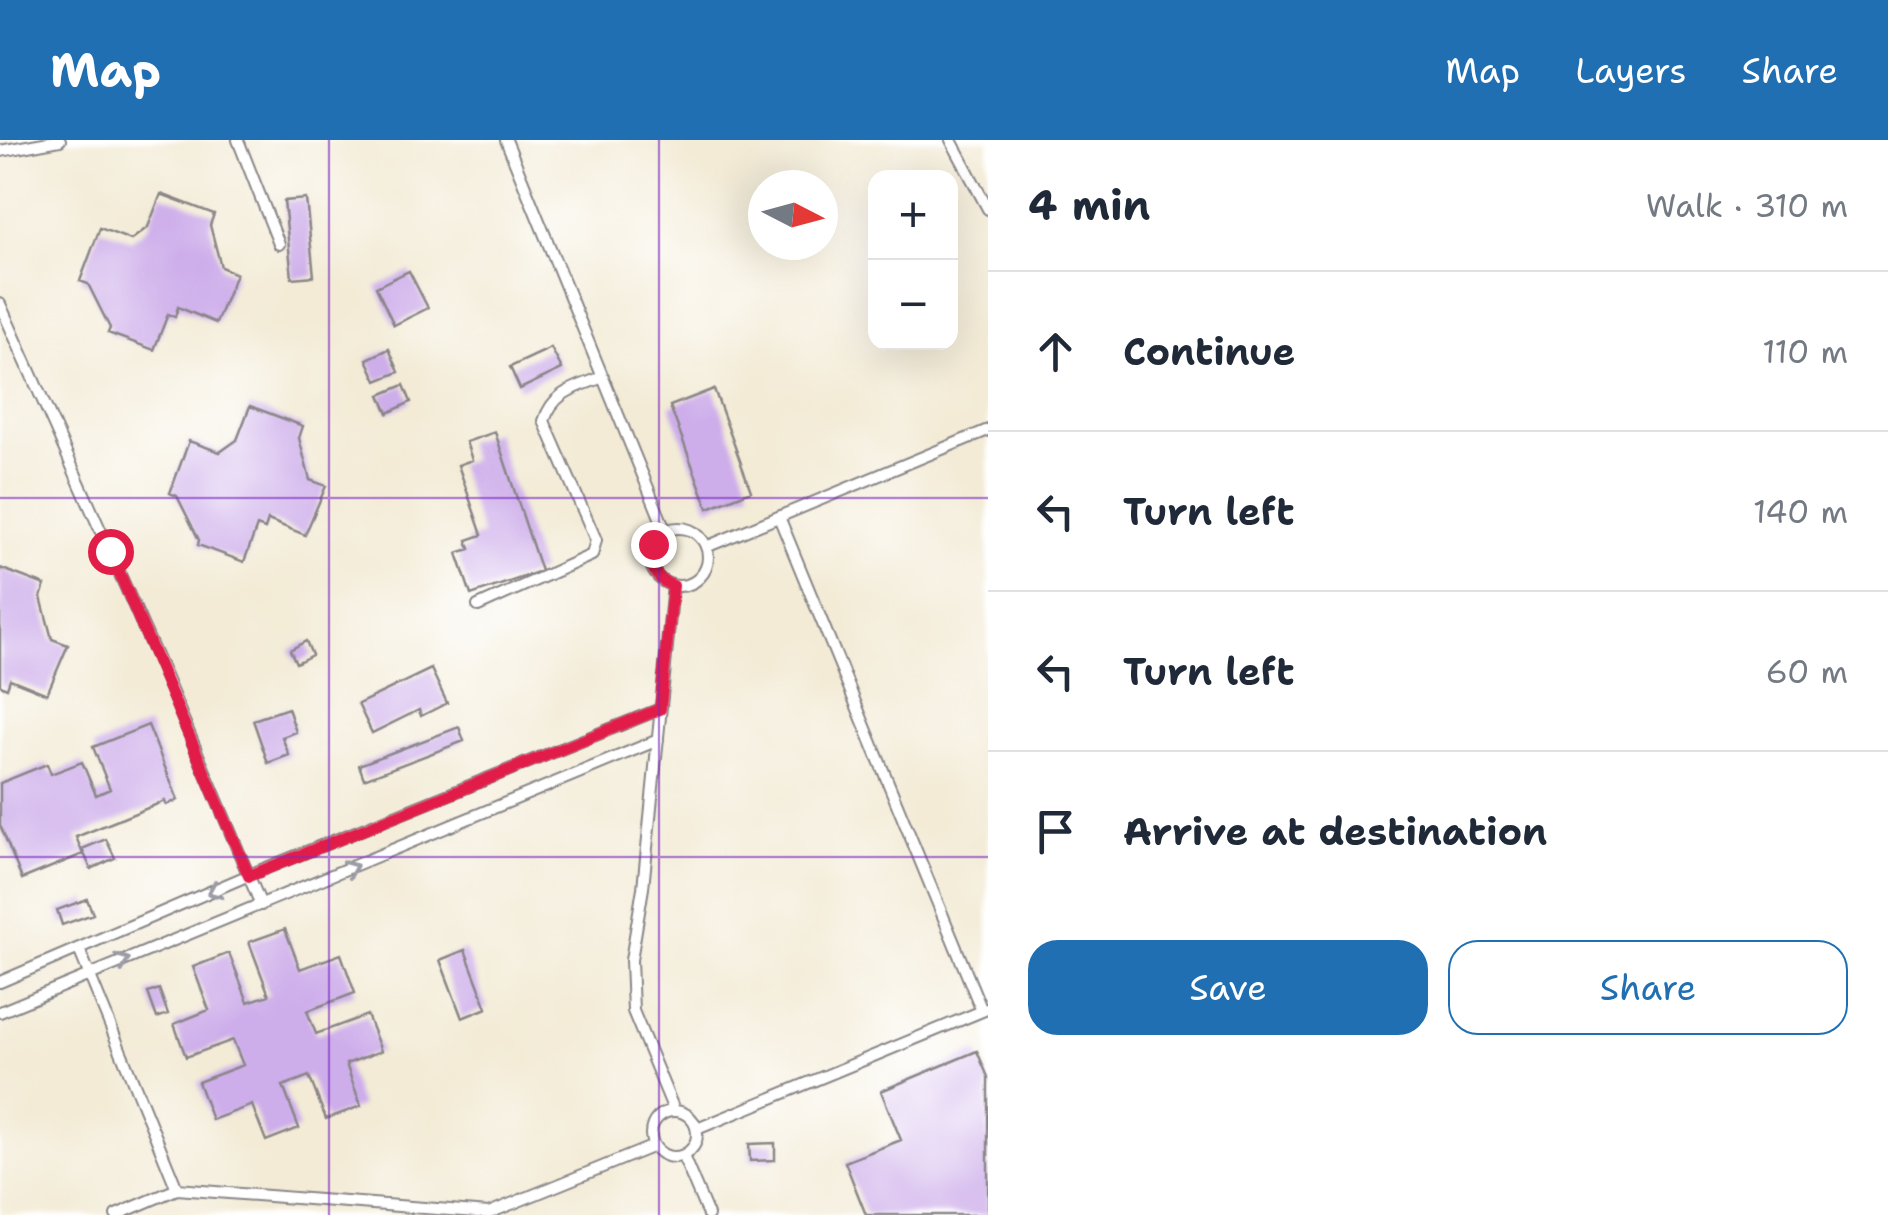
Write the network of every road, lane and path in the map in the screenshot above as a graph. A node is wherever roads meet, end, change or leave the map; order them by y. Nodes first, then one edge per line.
1 (60, 140) edge
2 (238, 140) edge
3 (506, 140) edge
4 (951, 140) edge
5 (0, 151) edge
6 (988, 209) edge
7 (278, 244) dead end
8 (0, 304) edge
9 (603, 377) junction
10 (988, 430) edge
11 (779, 516) junction
12 (666, 532) junction
13 (706, 547) junction
14 (673, 586) junction
15 (478, 606) dead end
16 (660, 709) junction
17 (658, 740) junction
18 (249, 876) junction
19 (261, 905) junction
20 (80, 949) junction
21 (90, 975) junction
22 (0, 982) edge
23 (985, 1010) edge
24 (0, 1012) edge
25 (674, 1110) junction
26 (697, 1129) junction
27 (654, 1146) junction
28 (683, 1156) junction
29 (177, 1189) junction
30 (489, 1214) edge
31 (116, 1215) edge
32 (708, 1215) edge

1 - 5 lane
2 - 7 lane
3 - 9 lane
4 - 6 lane
8 - 18 lane
9 - 12 lane
9 - 15 lane
10 - 11 lane
11 - 13 lane
11 - 23 lane
12 - 13 lane
12 - 14 lane
13 - 14 lane
14 - 16 lane
16 - 17 lane
16 - 18 lane
19 -> 17 lane
17 - 25 lane
18 - 19 lane
18 -> 20 lane
21 -> 19 lane
20 - 21 lane
20 - 22 lane
21 - 24 lane
21 - 29 lane
23 - 26 lane
25 - 26 lane
25 - 27 lane
26 - 28 lane
27 - 28 lane
27 - 30 lane
28 - 32 lane
29 - 30 lane
29 - 31 lane

